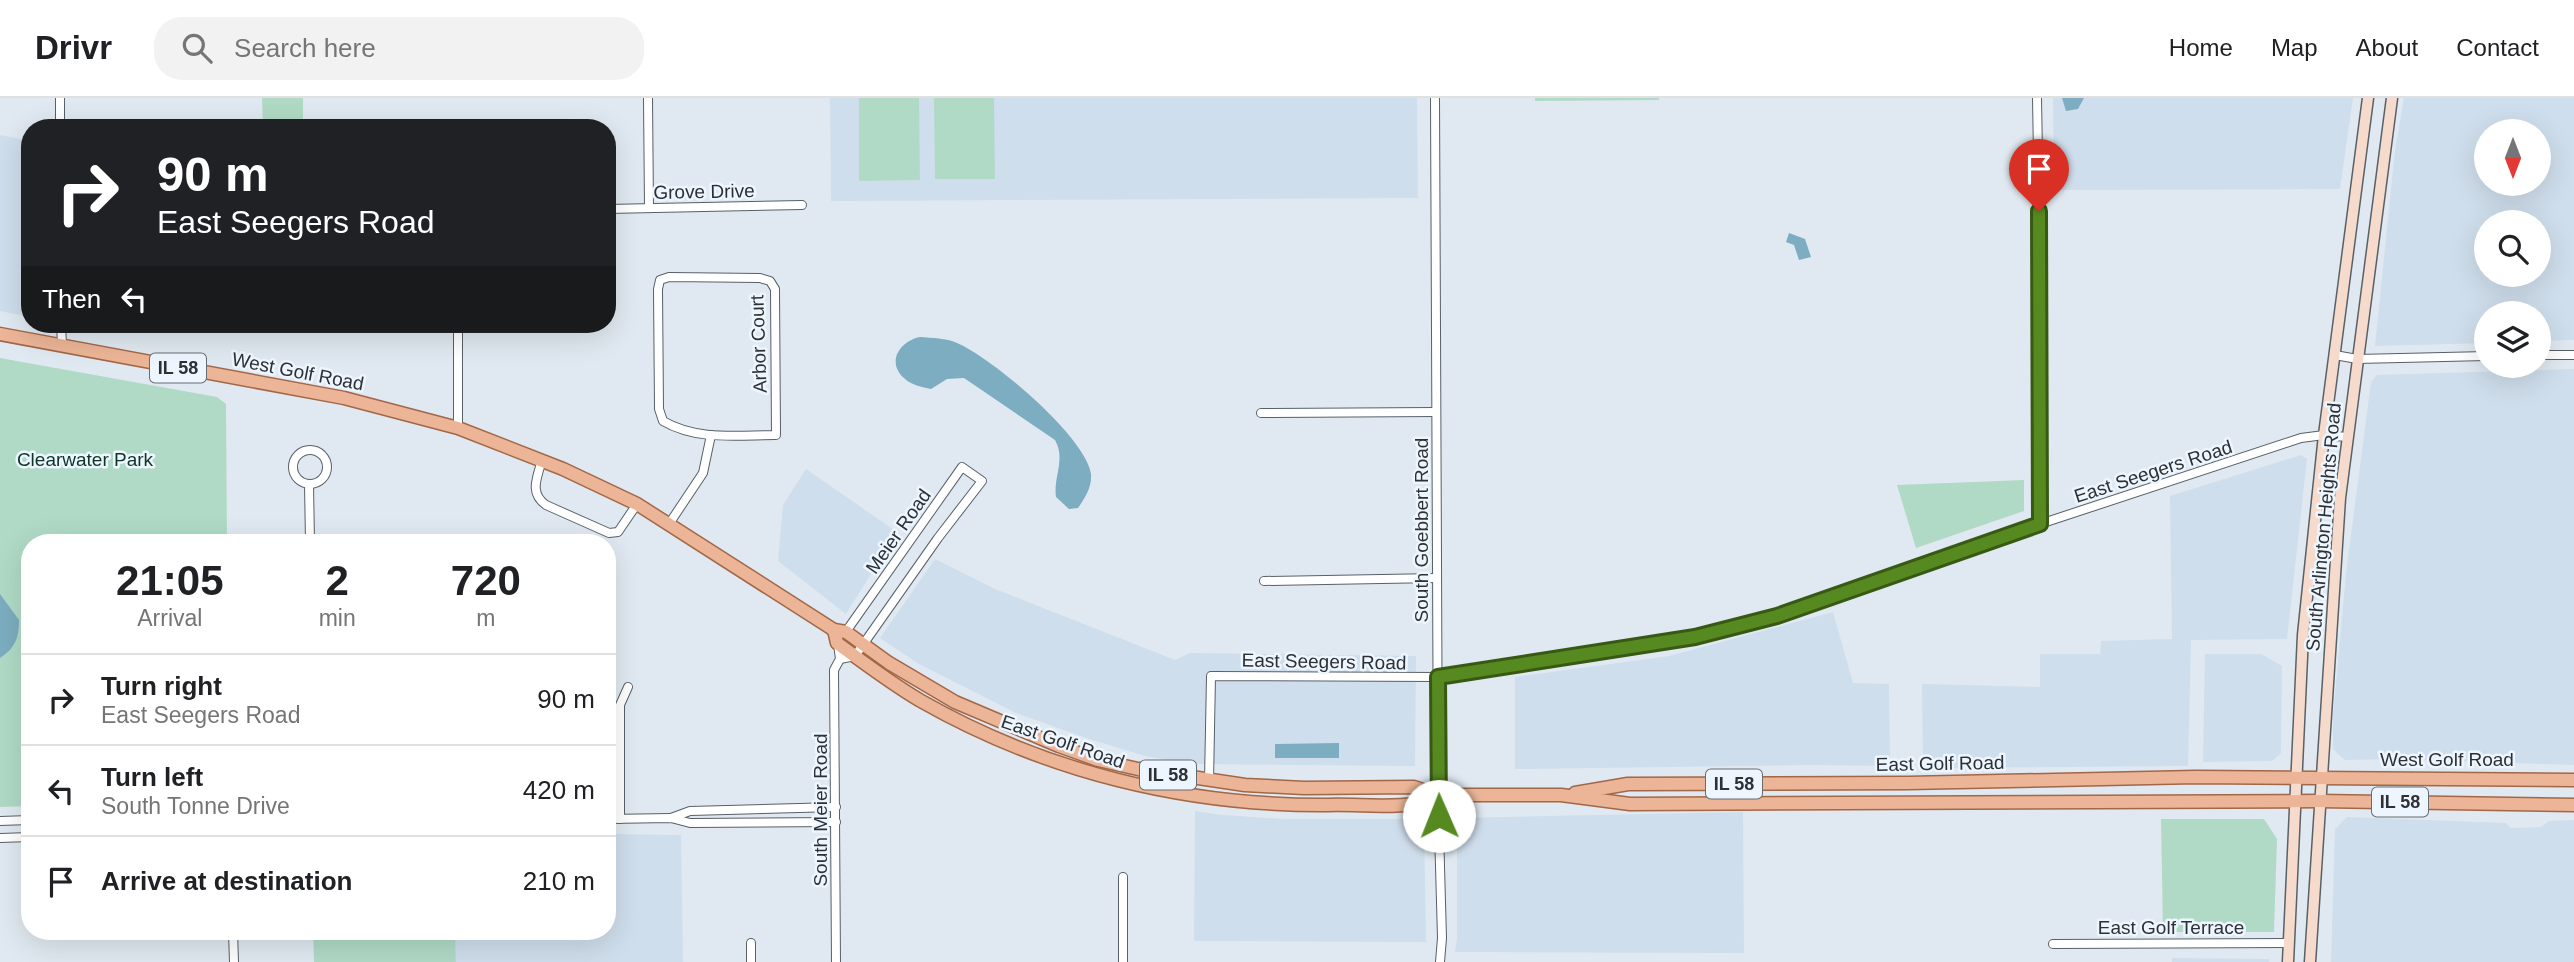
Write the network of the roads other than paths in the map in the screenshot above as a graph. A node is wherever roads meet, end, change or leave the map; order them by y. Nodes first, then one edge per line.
1 (60, 98) edge
2 (648, 98) edge
3 (1435, 98) edge
4 (2037, 98) edge
5 (2368, 98) edge
6 (2392, 98) edge
7 (60, 119) edge
8 (802, 205) dead end
9 (649, 207) junction
10 (616, 209) edge
11 (61, 333) edge
12 (458, 333) edge
13 (0, 334) edge
14 (62, 345) junction
15 (2335, 355) junction
16 (2551, 355) edge
17 (2574, 355) edge
18 (2474, 356) edge
19 (2357, 359) junction
20 (1436, 412) junction
21 (1261, 413) dead end
22 (458, 428) junction
23 (711, 435) junction
24 (2324, 435) junction
25 (2347, 438) junction
26 (542, 460) junction
27 (309, 484) junction
28 (637, 504) junction
29 (669, 524) junction
30 (2040, 524) junction
31 (310, 534) edge
32 (1437, 578) junction
33 (1264, 581) dead end
34 (793, 603) joint
35 (840, 631) junction
36 (838, 643) junction
37 (864, 645) junction
38 (855, 656) junction
39 (840, 659) junction
40 (1438, 677) junction
41 (628, 687) dead end
42 (2296, 777) junction
43 (2321, 778) junction
44 (2574, 780) edge
45 (1209, 781) junction
46 (1438, 795) junction
47 (1561, 795) junction
48 (2295, 801) junction
49 (2319, 801) junction
50 (2574, 805) edge
51 (836, 807) junction
52 (671, 818) junction
53 (616, 819) edge
54 (620, 819) junction
55 (21, 820) edge
56 (0, 821) edge
57 (836, 822) junction
58 (21, 837) edge
59 (0, 838) edge
60 (1123, 877) dead end
61 (233, 940) edge
62 (751, 943) dead end
63 (2288, 943) junction
64 (2053, 944) dead end
65 (234, 962) edge
66 (751, 962) edge
67 (836, 962) edge
68 (1123, 962) edge
69 (1440, 962) edge
70 (1450, 962) edge
71 (2288, 962) edge
72 (2310, 962) edge

1 - 7 street
2 - 9 street
3 - 20 street, South Goebbert Road
4 - 30 street
5 - 15 main road, South Arlington Heights Road
6 - 19 main road, South Arlington Heights Road
8 - 9 street, Grove Drive
9 - 10 street, Grove Drive
11 - 14 street
12 - 22 street
13 - 14 main road, West Golf Road / IL 58
14 - 22 main road, West Golf Road / IL 58
15 - 19 street
15 - 24 main road, South Arlington Heights Road
16 - 17 street
18 - 19 street
19 - 25 main road, South Arlington Heights Road
20 - 21 street
20 - 32 street, South Goebbert Road
22 - 26 main road, West Golf Road / IL 58
23 - 23 street, Arbor Court
23 - 29 street
24 - 25 street, East Seegers Road
24 - 30 street, East Seegers Road
24 - 42 main road, South Arlington Heights Road
25 - 43 main road, South Arlington Heights Road
26 - 28 main road, West Golf Road / IL 58
26 - 28 street
27 - 27 street
27 - 31 street
28 - 29 main road, West Golf Road / IL 58
29 - 34 main road, West Golf Road / IL 58
30 - 40 street, East Seegers Road
32 - 33 street
32 - 40 street, South Goebbert Road
34 - 35 main road, East Golf Road / IL 58
35 - 36 main road
35 - 37 main road, East Golf Road / IL 58
35 - 37 street, Meier Road
36 - 38 main road, East Golf Road / IL 58
36 - 39 street, South Meier Road
37 - 38 street
37 - 45 main road, East Golf Road / IL 58
38 - 39 street
38 - 46 main road, East Golf Road / IL 58
39 - 51 street, South Meier Road
40 - 45 street, East Seegers Road
40 - 46 street, South Goebbert Road
41 - 54 street
42 - 43 main road, East Golf Road / IL 58
42 - 47 main road, East Golf Road / IL 58
42 - 48 main road, South Arlington Heights Road
43 - 44 main road, West Golf Road / IL 58
43 - 49 main road, South Arlington Heights Road
45 - 46 main road, East Golf Road / IL 58
46 - 47 main road, East Golf Road / IL 58
46 - 69 street, South Goebbert Road
47 - 48 main road, East Golf Road / IL 58
48 - 49 main road, East Golf Road / IL 58
48 - 63 main road, South Arlington Heights Road
49 - 50 main road, IL 58
49 - 72 main road, South Arlington Heights Road
51 - 52 street
51 - 57 street, South Meier Road
52 - 54 street
52 - 57 street
53 - 54 street
55 - 56 street
57 - 67 street, South Meier Road
58 - 59 street
60 - 68 street
61 - 65 street
62 - 66 street
63 - 64 street, East Golf Terrace
63 - 71 main road, South Arlington Heights Road
69 - 70 street

